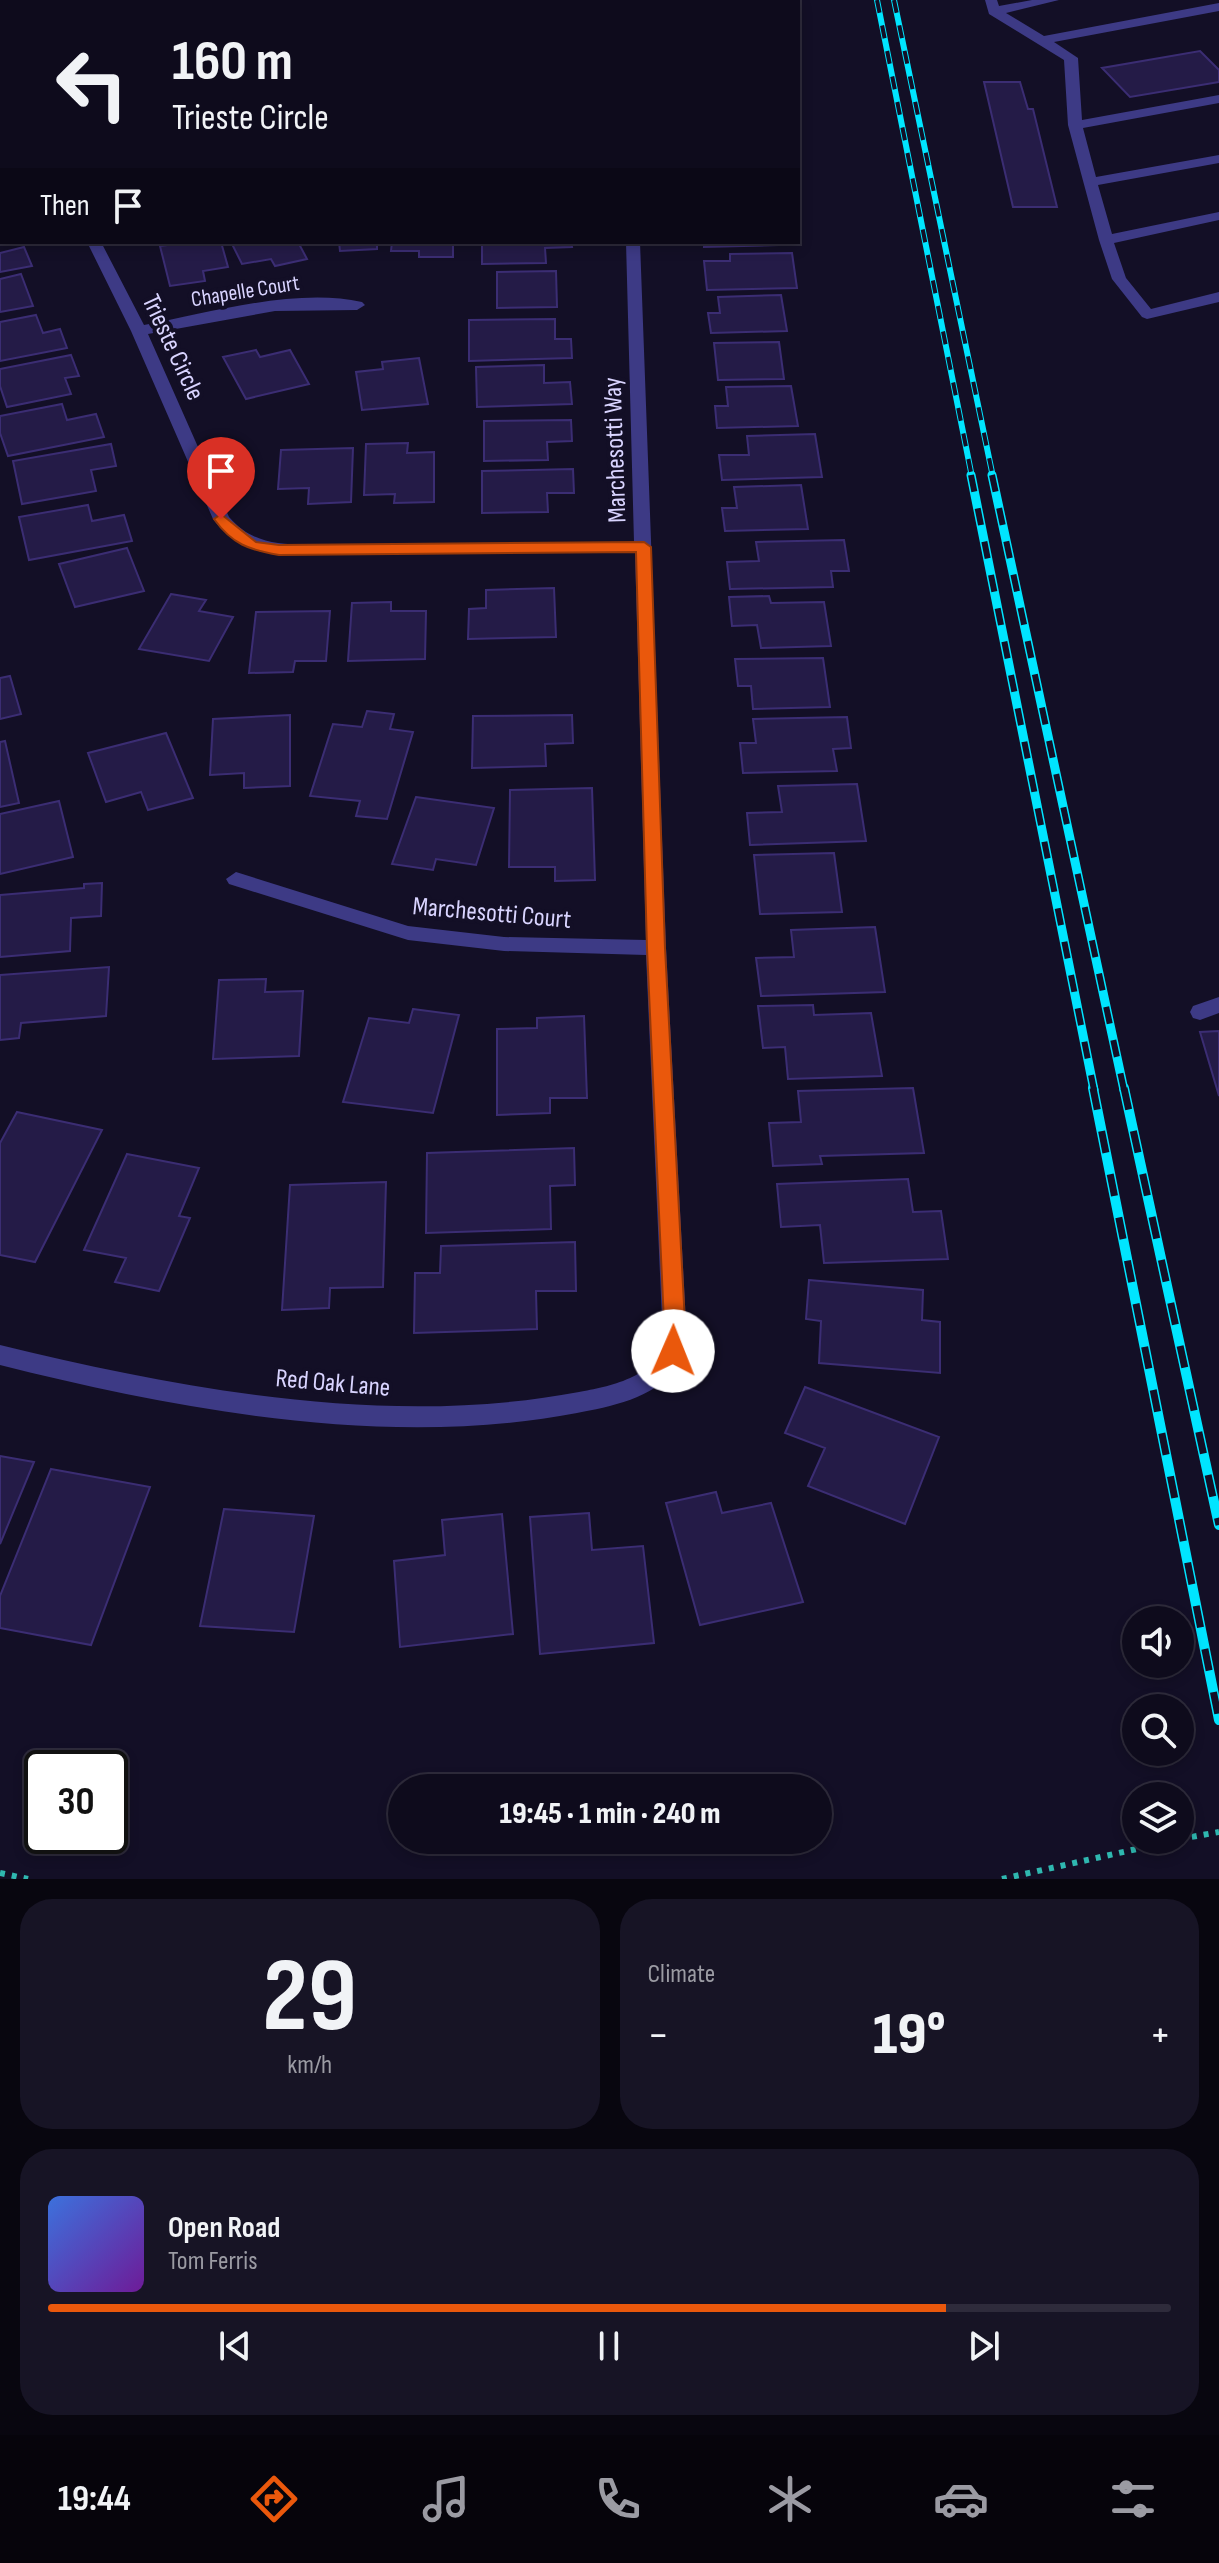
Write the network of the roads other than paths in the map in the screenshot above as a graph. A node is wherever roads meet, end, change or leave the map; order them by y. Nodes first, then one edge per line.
1 (1053, 0) edge
2 (992, 5) edge
3 (1219, 7) edge
4 (1042, 40) junction
5 (1219, 99) edge
6 (1075, 125) junction
7 (1219, 159) edge
8 (1090, 182) junction
9 (1219, 216) edge
10 (1106, 240) junction
11 (95, 244) edge
12 (633, 244) edge
13 (1219, 297) edge
14 (357, 305) dead end
15 (139, 331) junction
16 (644, 547) junction
17 (236, 879) dead end
18 (656, 948) junction
19 (0, 1355) edge
20 (659, 1372) joint

1 - 2 street
2 - 4 street
3 - 4 street
4 - 6 street
5 - 6 street
6 - 8 street
7 - 8 street
8 - 10 street
9 - 10 street
10 - 13 street
11 - 15 street, Trieste Circle
12 - 16 street, Marchesotti Way
14 - 15 street, Chapelle Court
15 - 16 street, Trieste Circle
16 - 18 street, Marchesotti Way
17 - 18 street, Marchesotti Court
18 - 20 street, Marchesotti Way
19 - 20 street, Red Oak Lane

